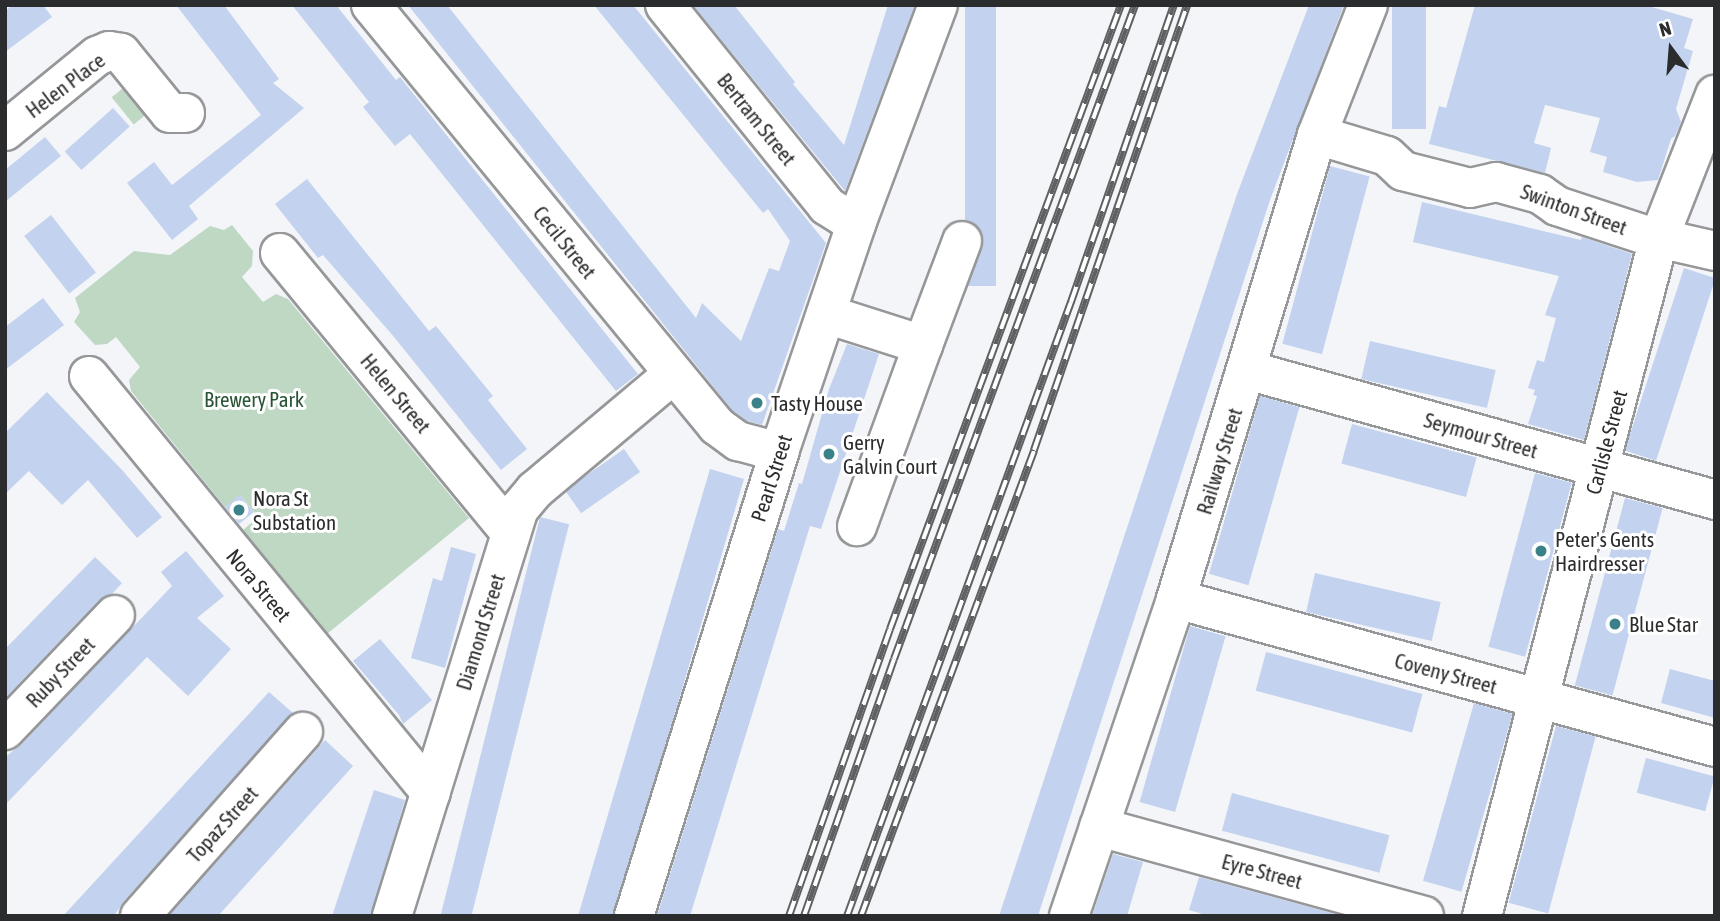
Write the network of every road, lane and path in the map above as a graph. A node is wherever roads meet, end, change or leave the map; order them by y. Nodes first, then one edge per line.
1 (371, 5) edge
2 (665, 5) edge
3 (938, 5) edge
4 (1368, 5) edge
5 (1715, 95) edge
6 (185, 113) dead end
7 (5, 131) edge
8 (1317, 135) junction
9 (856, 223) junction
10 (1659, 238) junction
11 (962, 241) dead end
12 (1715, 251) edge
13 (280, 253) dead end
14 (826, 314) junction
15 (923, 345) junction
16 (1247, 370) junction
17 (673, 374) junction
18 (89, 376) dead end
19 (779, 452) junction
20 (1600, 468) junction
21 (1715, 500) edge
22 (857, 526) dead end
23 (511, 533) junction
24 (1176, 599) junction
25 (115, 615) dead end
26 (1538, 698) junction
27 (5, 730) edge
28 (303, 733) dead end
29 (1715, 747) edge
30 (431, 793) junction
31 (1099, 827) junction
32 (140, 916) edge
33 (392, 916) edge
34 (634, 916) edge
35 (1069, 916) edge
36 (1424, 916) edge
37 (1482, 916) edge

1 - 17 street, Cecil Street
2 - 9 street, Bertram Street
3 - 9 street, Pearl Street
4 - 8 street, Railway Street
5 - 10 street, Carlisle Street
6 - 7 street, Helen Place
8 - 10 street, Swinton Street
8 - 16 street, Railway Street
9 - 14 street, Pearl Street
10 - 12 street, Swinton Street
10 - 20 street, Carlisle Street
11 - 15 street
13 - 23 street, Helen Street
14 - 15 street
14 - 19 street, Pearl Street
15 - 22 street
16 - 20 street, Seymour Street
16 - 24 street, Railway Street
17 - 19 street, Cecil Street
17 - 23 street, Diamond Street
18 - 30 street, Nora Street
19 - 34 street, Pearl Street
20 - 21 street, Seymour Street
20 - 26 street, Carlisle Street
23 - 30 street, Diamond Street
24 - 26 street, Coveny Street
24 - 31 street, Railway Street
25 - 27 street, Ruby Street
26 - 29 street, Coveny Street
26 - 37 street, Carlisle Street
28 - 32 street, Topaz Street
30 - 33 street, Diamond Street
31 - 35 street, Railway Street
31 - 36 street, Eyre Street

